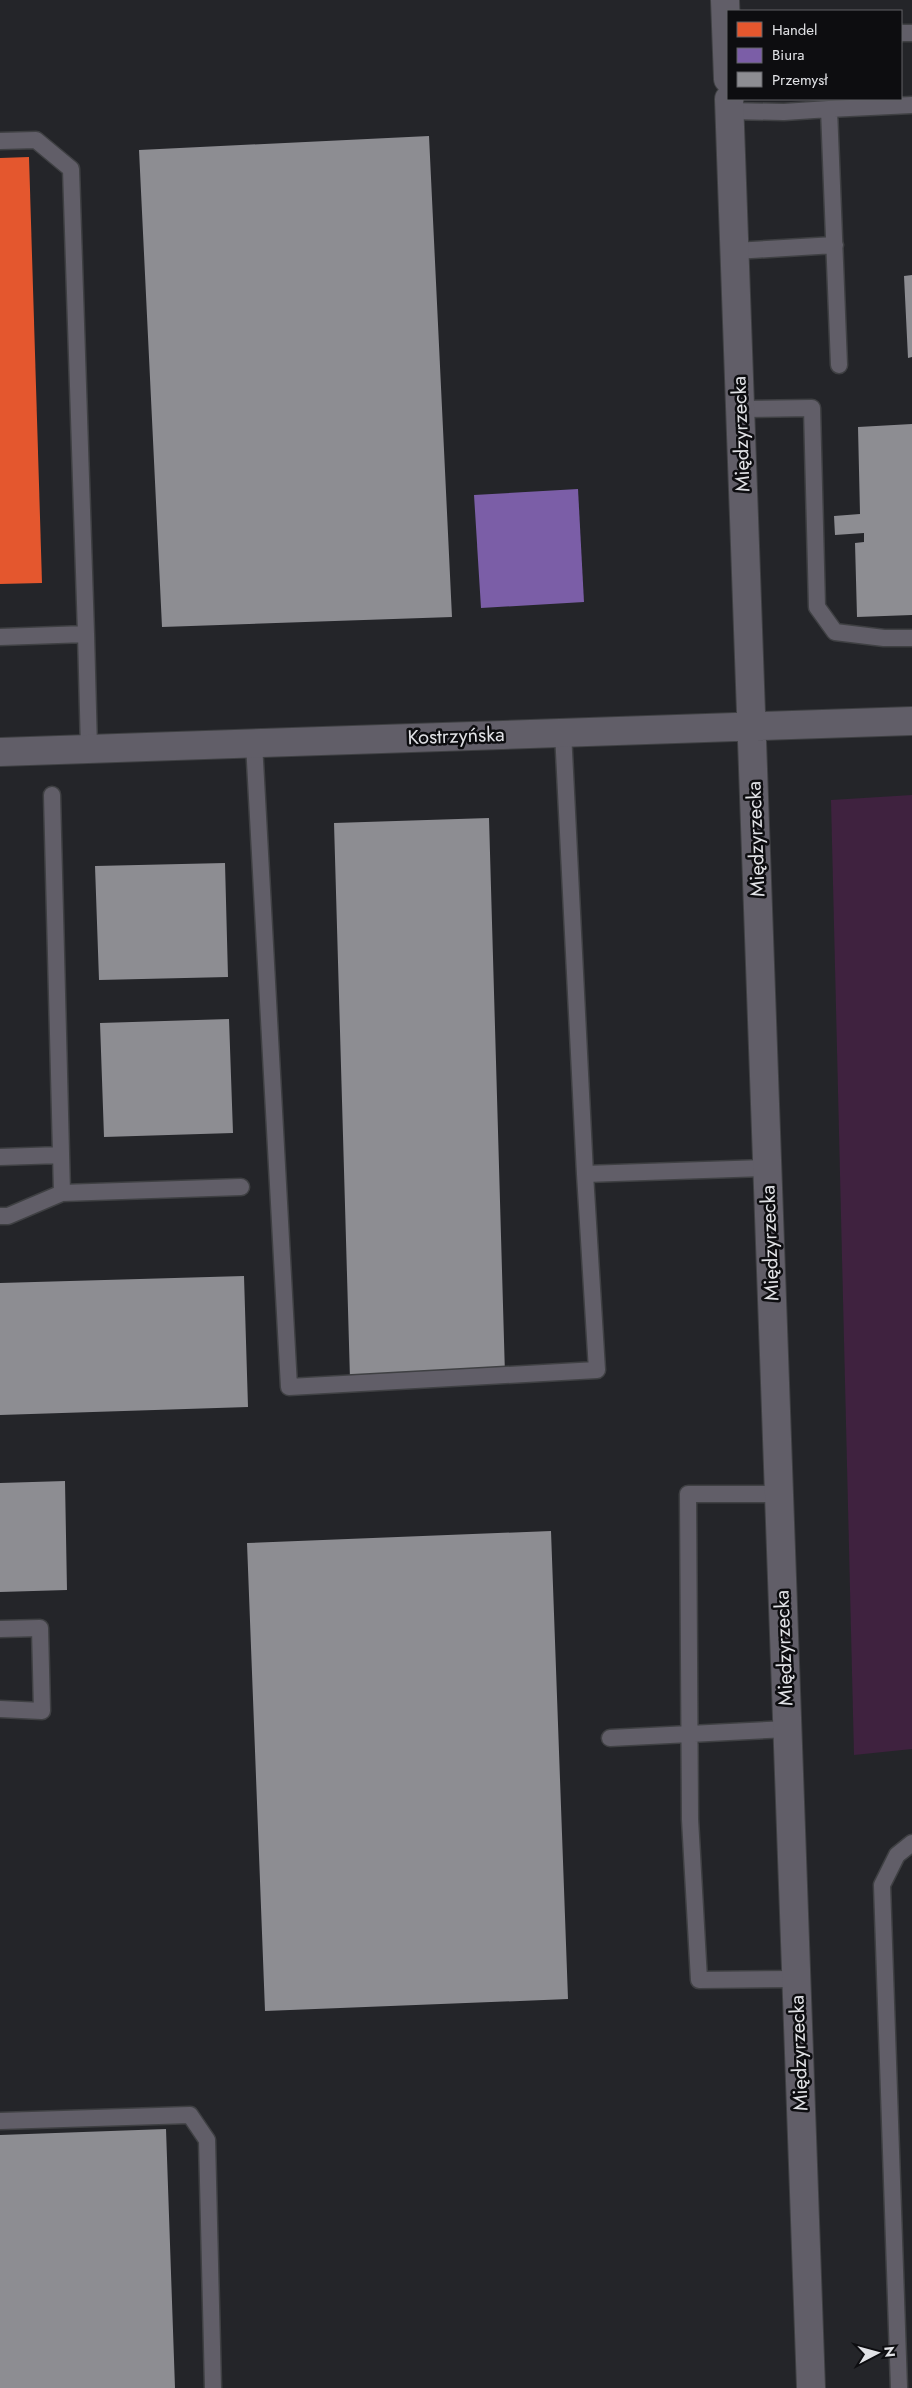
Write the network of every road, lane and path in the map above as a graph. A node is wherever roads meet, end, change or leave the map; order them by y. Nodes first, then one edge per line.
1 (726, 0) edge
2 (727, 18) edge
3 (729, 105) edge
4 (912, 105) edge
5 (829, 109) junction
6 (0, 140) edge
7 (834, 245) junction
8 (734, 251) junction
9 (839, 365) dead end
10 (740, 409) junction
11 (86, 634) junction
12 (0, 637) edge
13 (912, 638) edge
14 (912, 721) edge
15 (751, 726) junction
16 (563, 732) junction
17 (254, 743) junction
18 (89, 749) junction
19 (0, 752) edge
20 (52, 795) dead end
21 (61, 1155) junction
22 (0, 1158) edge
23 (767, 1168) junction
24 (585, 1174) junction
25 (241, 1186) dead end
26 (62, 1193) junction
27 (0, 1216) edge
28 (779, 1494) junction
29 (0, 1629) edge
30 (0, 1709) edge
31 (787, 1729) junction
32 (690, 1733) junction
33 (610, 1738) dead end
34 (912, 1843) edge
35 (796, 1979) junction
36 (0, 2121) edge
37 (213, 2388) edge
38 (811, 2388) edge
39 (899, 2388) edge

1 - 2 street
3 - 5 lane
3 - 8 street, Międzyrzecka
4 - 5 lane
5 - 7 lane
6 - 11 lane
7 - 8 lane
7 - 9 lane
8 - 10 street, Międzyrzecka
10 - 13 lane
10 - 15 street, Międzyrzecka
11 - 12 lane
11 - 18 lane
14 - 15 street, Kostrzyńska
15 - 16 street, Kostrzyńska
15 - 23 street, Międzyrzecka
16 - 17 street, Kostrzyńska
16 - 24 lane
17 - 18 street, Kostrzyńska
17 - 24 lane
18 - 19 street, Kostrzyńska
20 - 21 lane
21 - 22 lane
21 - 26 lane
23 - 24 lane
23 - 28 street, Międzyrzecka
25 - 26 lane
26 - 27 lane
28 - 31 street, Międzyrzecka
28 - 32 lane
29 - 30 lane
31 - 32 lane
31 - 35 street, Międzyrzecka
32 - 33 lane
32 - 35 lane
34 - 39 lane
35 - 38 street, Międzyrzecka
36 - 37 lane

